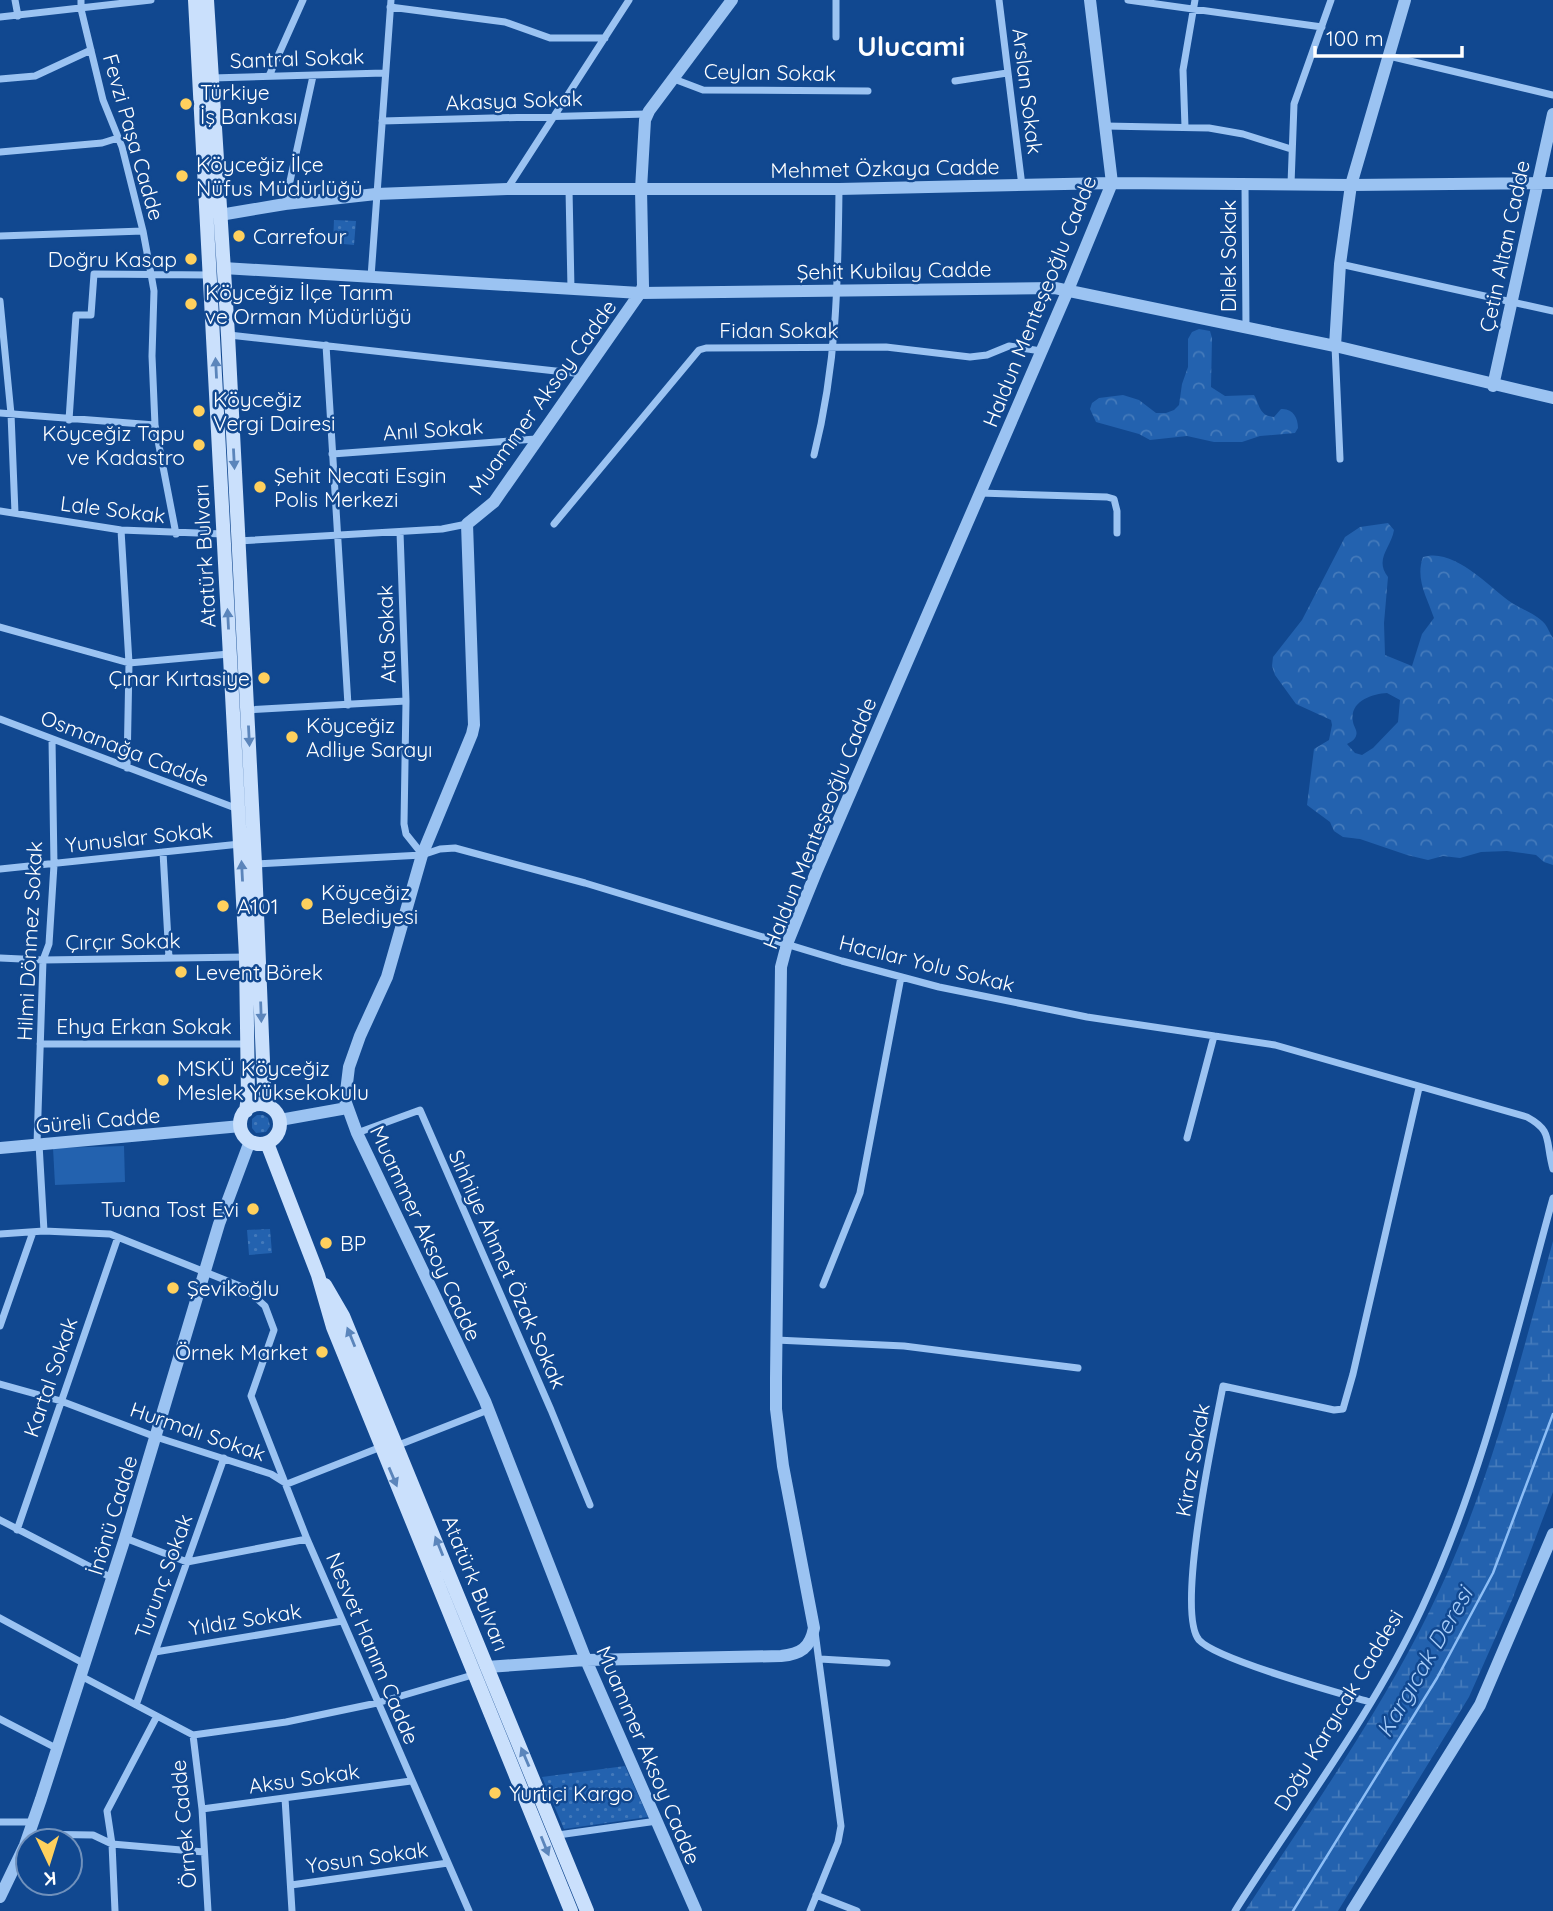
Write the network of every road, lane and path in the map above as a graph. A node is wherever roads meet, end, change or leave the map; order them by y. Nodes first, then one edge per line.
1 (15, 0) edge
2 (81, 0) edge
3 (151, 0) edge
4 (195, 0) edge
5 (207, 0) edge
6 (303, 0) edge
7 (629, 0) edge
8 (732, 0) edge
9 (835, 0) edge
10 (999, 0) edge
11 (1090, 0) edge
12 (1128, 0) edge
13 (1195, 0) edge
14 (1331, 0) edge
15 (1405, 0) edge
16 (390, 3) edge
17 (81, 9) junction
18 (1193, 9) junction
19 (18, 16) junction
20 (0, 17) edge
21 (1322, 27) junction
22 (836, 37) dead end
23 (605, 38) junction
24 (91, 50) junction
25 (1389, 55) junction
26 (384, 73) junction
27 (1007, 73) junction
28 (269, 76) junction
29 (313, 76) junction
30 (211, 78) junction
31 (0, 79) edge
32 (674, 79) junction
33 (955, 81) dead end
34 (869, 91) dead end
35 (1553, 95) edge
36 (647, 114) junction
37 (1553, 114) edge
38 (554, 116) junction
39 (382, 121) junction
40 (1105, 126) junction
41 (1185, 127) junction
42 (118, 138) junction
43 (1291, 149) junction
44 (0, 152) edge
45 (1112, 183) junction
46 (1537, 183) junction
47 (1553, 183) edge
48 (1245, 184) junction
49 (1291, 184) junction
50 (1351, 185) junction
51 (1022, 186) junction
52 (507, 189) junction
53 (569, 189) junction
54 (839, 189) junction
55 (641, 190) junction
56 (376, 194) junction
57 (285, 204) junction
58 (220, 215) junction
59 (143, 231) junction
60 (0, 236) edge
61 (1340, 264) junction
62 (217, 272) junction
63 (151, 274) junction
64 (371, 277) junction
65 (571, 289) junction
66 (838, 290) junction
67 (1068, 290) junction
68 (640, 293) junction
69 (0, 301) edge
70 (1511, 302) junction
71 (1553, 311) edge
72 (1246, 328) junction
73 (228, 335) junction
74 (326, 345) junction
75 (1335, 346) junction
76 (834, 347) junction
77 (1041, 351) junction
78 (583, 374) junction
79 (1493, 386) junction
80 (1553, 398) edge
81 (0, 413) edge
82 (11, 414) junction
83 (69, 419) junction
84 (155, 425) junction
85 (536, 439) junction
86 (332, 454) junction
87 (814, 454) dead end
88 (1340, 459) dead end
89 (980, 493) junction
90 (0, 511) edge
91 (15, 513) junction
92 (467, 524) junction
93 (554, 524) dead end
94 (121, 530) junction
95 (400, 532) junction
96 (1117, 533) dead end
97 (176, 534) junction
98 (223, 534) junction
99 (337, 536) junction
100 (238, 541) junction
101 (0, 626) edge
102 (229, 653) junction
103 (128, 663) junction
104 (406, 701) junction
105 (348, 705) junction
106 (247, 710) junction
107 (0, 719) edge
108 (52, 739) junction
109 (127, 768) junction
110 (239, 809) junction
111 (241, 844) junction
112 (163, 852) junction
113 (422, 855) junction
114 (256, 864) junction
115 (54, 865) junction
116 (0, 869) edge
117 (787, 944) junction
118 (246, 957) junction
119 (0, 958) edge
120 (169, 958) junction
121 (43, 960) junction
122 (901, 977) junction
123 (1214, 1036) junction
124 (40, 1044) junction
125 (247, 1044) junction
126 (1419, 1088) junction
127 (270, 1107) junction
128 (346, 1108) junction
129 (246, 1111) junction
130 (280, 1120) junction
131 (241, 1126) junction
132 (357, 1133) junction
133 (1187, 1138) dead end
134 (250, 1141) junction
135 (267, 1143) junction
136 (38, 1144) junction
137 (0, 1148) edge
138 (1553, 1169) edge
139 (1553, 1198) edge
140 (33, 1231) junction
141 (44, 1231) junction
142 (0, 1234) edge
143 (117, 1237) junction
144 (206, 1271) junction
145 (318, 1275) junction
146 (823, 1285) dead end
147 (0, 1326) edge
148 (776, 1339) junction
149 (1077, 1367) dead end
150 (0, 1384) edge
151 (61, 1401) junction
152 (488, 1410) junction
153 (156, 1437) junction
154 (396, 1446) junction
155 (381, 1447) junction
156 (224, 1458) junction
157 (287, 1484) junction
158 (590, 1505) dead end
159 (0, 1520) edge
160 (17, 1530) junction
161 (1553, 1534) edge
162 (125, 1538) junction
163 (307, 1539) junction
164 (187, 1562) junction
165 (112, 1578) junction
166 (0, 1618) edge
167 (342, 1621) junction
168 (814, 1628) junction
169 (155, 1652) junction
170 (820, 1659) junction
171 (586, 1660) junction
172 (887, 1663) dead end
173 (81, 1669) junction
174 (482, 1670) junction
175 (1370, 1702) junction
176 (377, 1703) junction
177 (136, 1705) junction
178 (157, 1716) junction
179 (0, 1719) edge
180 (193, 1735) junction
181 (56, 1748) junction
182 (411, 1781) junction
183 (285, 1798) junction
184 (202, 1809) junction
185 (657, 1821) junction
186 (0, 1822) edge
187 (26, 1827) edge
188 (31, 1827) edge
189 (84, 1834) edge
190 (558, 1835) junction
191 (111, 1844) junction
192 (204, 1852) junction
193 (448, 1863) junction
194 (14, 1866) edge
195 (290, 1885) junction
196 (816, 1895) junction
197 (0, 1897) edge
198 (115, 1911) edge
199 (208, 1911) edge
200 (292, 1911) edge
201 (469, 1911) edge
202 (571, 1911) edge
203 (587, 1911) edge
204 (696, 1911) edge
205 (810, 1911) edge
206 (857, 1911) edge
207 (1235, 1911) edge
208 (1352, 1911) edge

1 - 19 street
2 - 17 street, Fevzi Paşa Cadde
3 - 17 street
4 - 62 main road, Atatürk Bulvarı
5 - 30 main road, Atatürk Bulvarı
6 - 28 street
7 - 23 street
8 - 32 street
9 - 22 street
10 - 27 street, Arslan Sokak
11 - 40 street, Haldun Menteşeoğlu Cadde
12 - 18 street
13 - 18 street
14 - 21 street
15 - 25 street
16 - 23 street
16 - 26 street
17 - 19 street
17 - 24 street, Fevzi Paşa Cadde
18 - 21 street
18 - 41 street
19 - 20 street
21 - 43 street
23 - 38 street
24 - 31 street
24 - 42 street, Fevzi Paşa Cadde
25 - 35 street
25 - 50 street
26 - 29 street, Santral Sokak
26 - 39 street
27 - 33 street
27 - 51 street, Arslan Sokak
28 - 29 street, Santral Sokak
28 - 30 street, Santral Sokak
29 - 57 street
30 - 58 main road, Atatürk Bulvarı
32 - 34 street, Ceylan Sokak
32 - 36 street
36 - 38 street, Akasya Sokak
36 - 55 street, Muammer Aksoy Cadde
37 - 46 street, Çetin Altan Cadde
38 - 39 street, Akasya Sokak
38 - 52 street
39 - 56 street
40 - 41 street
40 - 45 street, Haldun Menteşeoğlu Cadde
41 - 43 street
42 - 44 street
42 - 59 street, Fevzi Paşa Cadde
43 - 49 street
45 - 48 street, Mehmet Özkaya Cadde
45 - 51 street, Mehmet Özkaya Cadde
45 - 67 street, Haldun Menteşeoğlu Cadde
46 - 47 street, Mehmet Özkaya Cadde
46 - 50 street, Mehmet Özkaya Cadde
46 - 70 street, Çetin Altan Cadde
48 - 49 street, Mehmet Özkaya Cadde
48 - 72 street, Dilek Sokak
49 - 50 street, Mehmet Özkaya Cadde
50 - 61 street
51 - 54 street, Mehmet Özkaya Cadde
52 - 53 street, Mehmet Özkaya Cadde
52 - 56 street, Mehmet Özkaya Cadde
53 - 55 street, Mehmet Özkaya Cadde
53 - 65 street
54 - 55 street, Mehmet Özkaya Cadde
54 - 66 street
55 - 68 street, Muammer Aksoy Cadde
56 - 57 street, Mehmet Özkaya Cadde
56 - 64 street
57 - 58 street, Mehmet Özkaya Cadde
58 - 62 main road, Atatürk Bulvarı
59 - 60 street
59 - 63 street, Fevzi Paşa Cadde
61 - 70 street
61 - 75 street
62 - 63 street
62 - 64 street, Şehit Kubilay Cadde
62 - 73 main road, Atatürk Bulvarı
98 -> 62 main road, Atatürk Bulvarı
63 - 83 street
63 - 84 street, Fevzi Paşa Cadde
64 - 65 street, Şehit Kubilay Cadde
65 - 68 street, Şehit Kubilay Cadde
66 - 67 street, Şehit Kubilay Cadde
66 - 68 street, Şehit Kubilay Cadde
66 - 76 street
67 - 72 street, Şehit Kubilay Cadde
67 - 77 street, Haldun Menteşeoğlu Cadde
68 - 78 street, Muammer Aksoy Cadde
69 - 82 street
70 - 71 street
70 - 79 street, Çetin Altan Cadde
72 - 75 street, Şehit Kubilay Cadde
73 - 74 street
73 -> 100 main road, Atatürk Bulvarı
74 - 78 street
74 - 86 street
75 - 79 street, Şehit Kubilay Cadde
75 - 88 street
76 - 77 street, Fidan Sokak
76 - 87 street
76 - 93 street, Fidan Sokak
77 - 89 street, Haldun Menteşeoğlu Cadde
78 - 85 street, Muammer Aksoy Cadde
79 - 80 street, Şehit Kubilay Cadde
81 - 82 street
82 - 83 street
82 - 91 street
83 - 84 street
84 - 97 street, Fevzi Paşa Cadde
85 - 86 street, Anıl Sokak
85 - 92 street, Muammer Aksoy Cadde
86 - 99 street
89 - 96 street
89 - 117 street, Haldun Menteşeoğlu Cadde
90 - 91 street, Lale Sokak
91 - 94 street, Lale Sokak
92 - 95 street
92 - 113 street, Muammer Aksoy Cadde
94 - 97 street, Lale Sokak
94 - 103 street
95 - 99 street
95 - 104 street, Ata Sokak
97 - 98 street, Lale Sokak
102 -> 98 main road, Atatürk Bulvarı
99 - 100 street
99 - 105 street
100 - 106 main road, Atatürk Bulvarı
101 - 103 street
102 - 103 street
102 - 110 main road, Atatürk Bulvarı
103 - 109 street
104 - 105 street
104 - 113 street, Ata Sokak
105 - 106 street
106 -> 114 main road, Atatürk Bulvarı
107 - 108 street, Osmanağa Cadde
108 - 109 street, Osmanağa Cadde
108 - 115 street, Hilmi Dönmez Sokak
109 - 110 street, Osmanağa Cadde
110 - 111 main road, Atatürk Bulvarı
111 - 112 street, Yunuslar Sokak
118 -> 111 main road, Atatürk Bulvarı
112 - 115 street, Yunuslar Sokak
112 - 120 street
113 - 114 street, Hacılar Yolu Sokak
113 - 117 street, Hacılar Yolu Sokak
113 - 128 street, Muammer Aksoy Cadde
114 -> 127 main road, Atatürk Bulvarı
115 - 116 street, Yunuslar Sokak
115 - 121 street, Hilmi Dönmez Sokak
117 - 122 street, Hacılar Yolu Sokak
117 - 148 street, Haldun Menteşeoğlu Cadde
118 - 120 street, Çırçır Sokak
118 - 125 main road, Atatürk Bulvarı
119 - 121 street, Çırçır Sokak
120 - 121 street, Çırçır Sokak
121 - 124 street, Hilmi Dönmez Sokak
122 - 123 street, Hacılar Yolu Sokak
122 - 146 street
123 - 126 street, Hacılar Yolu Sokak
123 - 133 street
124 - 125 street, Ehya Erkan Sokak
124 - 136 street, Hilmi Dönmez Sokak
125 - 129 main road, Atatürk Bulvarı
126 - 138 street, Hacılar Yolu Sokak
126 - 175 street, Kiraz Sokak
127 - 129 main road
127 - 130 main road
128 - 130 street
128 - 132 street, Muammer Aksoy Cadde
129 - 131 main road
130 - 135 main road
131 - 134 main road
131 - 136 street, Güreli Cadde
132 - 152 street, Muammer Aksoy Cadde
132 - 158 street, Sıhhiye Ahmet Özak Sokak
134 - 135 main road
134 - 144 street, İnönü Cadde
135 - 145 main road, Atatürk Bulvarı
136 - 137 street, Güreli Cadde
136 - 141 street, Hilmi Dönmez Sokak
139 - 175 street, Doğu Kargıcak Caddesi
140 - 141 street
140 - 142 street
140 - 147 street
141 - 143 street
143 - 144 street
143 - 151 street, Kartal Sokak
144 - 153 street, İnönü Cadde
144 - 157 street, Nesvet Hanım Cadde
154 -> 145 main road, Atatürk Bulvarı
145 - 155 main road, Atatürk Bulvarı
148 - 149 street
148 - 168 street, Haldun Menteşeoğlu Cadde
150 - 151 street, Hurmalı Sokak
151 - 153 street, Hurmalı Sokak
151 - 160 street, Kartal Sokak
152 - 154 street
152 - 171 street, Muammer Aksoy Cadde
153 - 156 street, Hurmalı Sokak
153 - 162 street, İnönü Cadde
174 -> 154 main road, Atatürk Bulvarı
155 - 157 street, Hurmalı Sokak
155 -> 174 main road, Atatürk Bulvarı
156 - 157 street, Hurmalı Sokak
156 - 164 street, Turunç Sokak
157 - 163 street, Nesvet Hanım Cadde
159 - 160 street
160 - 165 street
161 - 208 street
162 - 164 street
162 - 165 street, İnönü Cadde
163 - 164 street
163 - 167 street, Nesvet Hanım Cadde
164 - 169 street, Turunç Sokak
165 - 173 street, İnönü Cadde
166 - 173 street
167 - 169 street, Yıldız Sokak
167 - 176 street, Nesvet Hanım Cadde
168 - 170 street
168 - 171 street
169 - 177 street, Turunç Sokak
170 - 172 street
170 - 196 street
171 - 174 street
171 - 185 street, Muammer Aksoy Cadde
173 - 177 street
173 - 181 street, İnönü Cadde
174 - 176 street
190 -> 174 main road, Atatürk Bulvarı
174 -> 202 main road, Atatürk Bulvarı
175 - 207 street, Doğu Kargıcak Caddesi
176 - 180 street
176 - 182 street, Nesvet Hanım Cadde
177 - 178 street
178 - 180 street
178 - 191 street
179 - 181 street
180 - 184 street, Örnek Cadde
181 - 188 street, İnönü Cadde
182 - 183 street, Aksu Sokak
182 - 193 street, Nesvet Hanım Cadde
183 - 184 street, Aksu Sokak
183 - 195 street
184 - 192 street, Örnek Cadde
185 - 190 street
185 - 204 street, Muammer Aksoy Cadde
186 - 187 street
189 - 191 street
190 - 203 main road, Atatürk Bulvarı
191 - 192 street
191 - 198 street
192 - 199 street, Örnek Cadde
193 - 195 street, Yosun Sokak
193 - 201 street, Nesvet Hanım Cadde
194 - 197 street, İnönü Cadde
195 - 200 street
196 - 205 street
196 - 206 street

